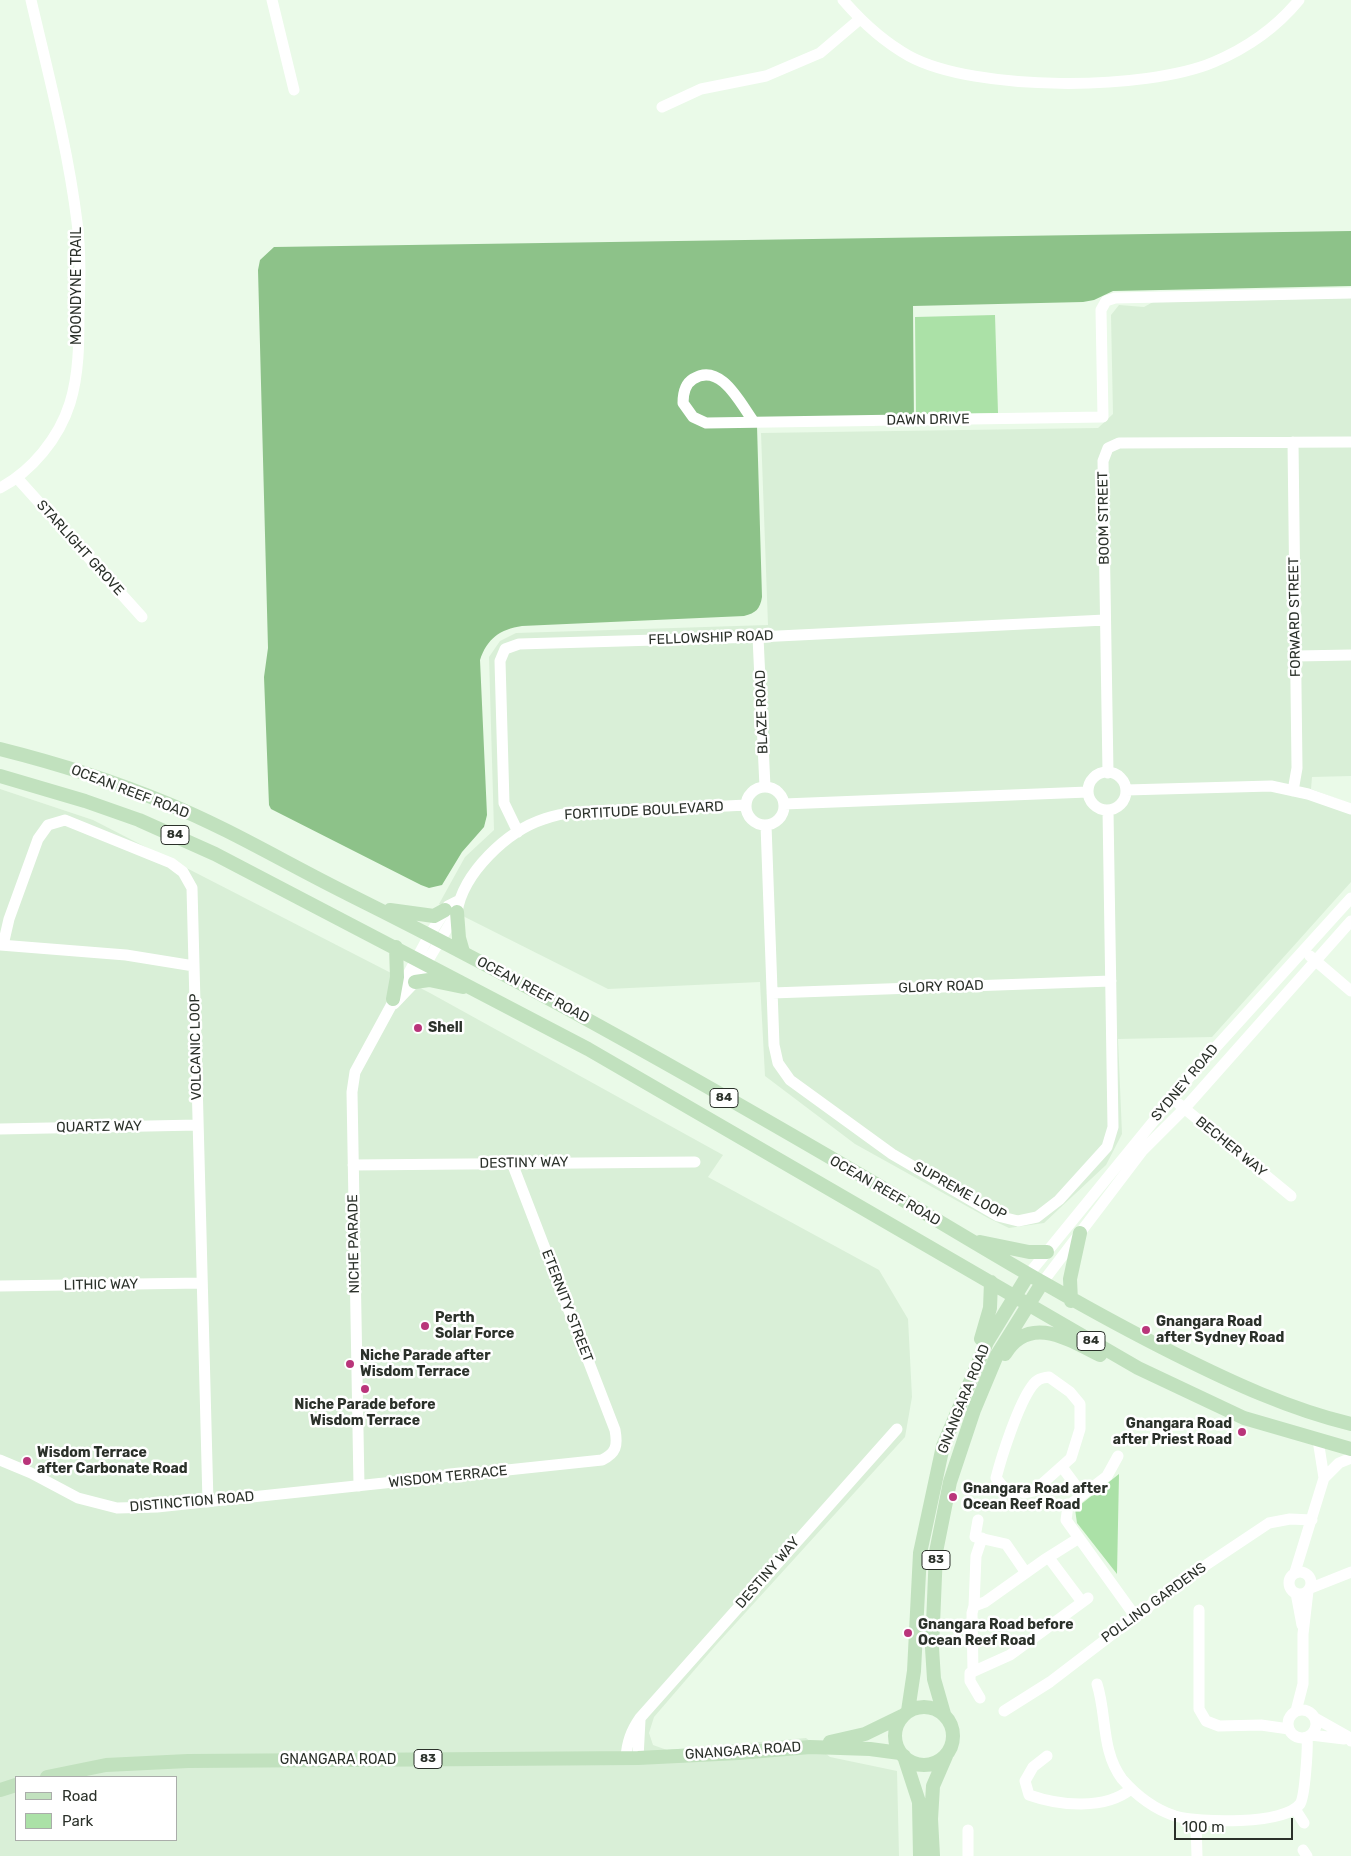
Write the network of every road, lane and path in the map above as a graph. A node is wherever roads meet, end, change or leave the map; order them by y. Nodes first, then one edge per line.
1 (31, 0) edge
2 (272, 0) edge
3 (843, 0) edge
4 (1299, 0) edge
5 (860, 19) junction
6 (294, 90) dead end
7 (662, 106) dead end
8 (1351, 293) edge
9 (754, 422) junction
10 (1293, 442) junction
11 (1351, 442) edge
12 (18, 479) junction
13 (0, 488) edge
14 (142, 617) dead end
15 (1105, 620) junction
16 (758, 637) junction
17 (1296, 656) junction
18 (1351, 656) edge
19 (0, 749) edge
20 (1108, 773) junction
21 (0, 776) edge
22 (765, 787) junction
23 (1126, 790) junction
24 (1293, 791) junction
25 (1088, 792) junction
26 (784, 804) junction
27 (746, 805) junction
28 (1351, 809) edge
29 (1108, 810) junction
30 (766, 824) junction
31 (518, 832) junction
32 (1351, 898) edge
33 (453, 908) junction
34 (379, 909) junction
35 (1351, 921) edge
36 (435, 937) junction
37 (2, 945) edge
38 (396, 947) junction
39 (1303, 950) junction
40 (463, 952) junction
41 (421, 961) junction
42 (1315, 961) junction
43 (194, 966) junction
44 (1111, 981) junction
45 (415, 982) junction
46 (474, 988) junction
47 (1351, 991) edge
48 (772, 993) junction
49 (391, 1004) junction
50 (1172, 1098) junction
51 (1184, 1109) junction
52 (198, 1125) junction
53 (0, 1130) edge
54 (695, 1162) dead end
55 (512, 1163) junction
56 (353, 1164) junction
57 (1291, 1196) dead end
58 (1080, 1233) junction
59 (964, 1238) junction
60 (1047, 1252) junction
61 (1028, 1275) junction
62 (991, 1282) junction
63 (202, 1283) junction
64 (1042, 1283) junction
65 (0, 1286) edge
66 (1014, 1296) junction
67 (1071, 1301) junction
68 (1028, 1304) junction
69 (975, 1366) junction
70 (1138, 1368) junction
71 (974, 1410) junction
72 (1351, 1424) edge
73 (896, 1429) dead end
74 (1318, 1440) junction
75 (616, 1449) joint
76 (1351, 1449) edge
77 (1118, 1456) dead end
78 (1351, 1458) edge
79 (0, 1460) edge
80 (1062, 1467) junction
81 (1324, 1478) junction
82 (359, 1486) junction
83 (1082, 1494) junction
84 (274, 1495) joint
85 (208, 1502) junction
86 (978, 1520) dead end
87 (1312, 1520) junction
88 (982, 1538) junction
89 (1079, 1538) junction
90 (1302, 1551) junction
91 (1049, 1558) junction
92 (1295, 1572) junction
93 (1026, 1573) junction
94 (1346, 1573) edge
95 (1310, 1583) junction
96 (1296, 1593) junction
97 (974, 1606) junction
98 (1199, 1610) dead end
99 (1135, 1616) junction
100 (1303, 1634) junction
101 (973, 1672) junction
102 (1097, 1684) dead end
103 (1303, 1684) junction
104 (980, 1698) dead end
105 (1004, 1711) dead end
106 (905, 1714) junction
107 (944, 1714) junction
108 (1312, 1715) junction
109 (1298, 1728) junction
110 (1351, 1741) edge
111 (810, 1747) junction
112 (902, 1755) junction
113 (946, 1756) junction
114 (1047, 1756) dead end
115 (632, 1758) junction
116 (52, 1776) edge
117 (15, 1786) edge
118 (1131, 1789) junction
119 (0, 1790) edge
120 (1295, 1809) junction
121 (1196, 1821) junction
122 (1304, 1823) dead end
123 (968, 1830) dead end
124 (920, 1856) edge
125 (933, 1856) edge
126 (968, 1856) edge
127 (1196, 1856) edge

1 - 12 street, MOONDYNE TRAIL
2 - 6 street
3 - 5 street
4 - 5 street
5 - 7 street
8 - 9 street, DAWN DRIVE
9 - 9 street, DAWN DRIVE
10 - 11 street, BOOM STREET
10 - 15 street, BOOM STREET
10 - 17 street, FORWARD STREET
12 - 13 street, MOONDYNE TRAIL
12 - 14 street, STARLIGHT GROVE
15 - 16 street, FELLOWSHIP ROAD
15 - 20 street, BOOM STREET
16 - 22 street, BLAZE ROAD
16 - 31 street, FELLOWSHIP ROAD
17 - 18 street
17 - 24 street, FORWARD STREET
19 - 34 main road, OCEAN REEF ROAD / 84
20 - 23 street
20 - 25 street
21 - 38 main road, OCEAN REEF ROAD / 84
22 - 26 street
22 - 27 street
23 - 24 street
23 - 29 street
24 - 28 street
25 - 26 street
25 - 29 street
26 - 30 street
27 - 30 street
27 - 31 street, FORTITUDE BOULEVARD
29 - 44 street, SUPREME LOOP
30 - 48 street, SUPREME LOOP
31 - 33 street, FORTITUDE BOULEVARD
32 - 39 street, SYDNEY ROAD
33 - 34 main road
33 - 36 street, FORTITUDE BOULEVARD
33 - 40 main road
34 - 36 main road, OCEAN REEF ROAD / 84
35 - 42 street, SYDNEY ROAD
36 - 40 main road, OCEAN REEF ROAD / 84
36 - 41 street, NICHE PARADE
37 - 43 street
37 - 43 street, VOLCANIC LOOP
38 - 41 main road, OCEAN REEF ROAD / 84
38 - 49 main road
39 - 42 street
39 - 50 street, SYDNEY ROAD
40 - 59 main road, OCEAN REEF ROAD / 84
41 - 45 street, NICHE PARADE
41 - 46 main road, OCEAN REEF ROAD / 84
41 - 49 street, NICHE PARADE
42 - 47 street
42 - 51 street, SYDNEY ROAD
43 - 52 street, VOLCANIC LOOP
44 - 48 street, GLORY ROAD
44 - 48 street, SUPREME LOOP
45 - 46 main road
45 - 49 street, NICHE PARADE
46 - 62 main road, OCEAN REEF ROAD / 84
49 - 56 street, NICHE PARADE
50 - 51 street, BECHER WAY
50 - 60 street, SYDNEY ROAD
51 - 57 street, BECHER WAY
51 - 58 street, SYDNEY ROAD
52 - 53 street, QUARTZ WAY
52 - 63 street, VOLCANIC LOOP
54 - 55 street, DESTINY WAY
55 - 56 street, DESTINY WAY
55 - 75 street, ETERNITY STREET
56 - 82 street, NICHE PARADE
58 - 64 street, SYDNEY ROAD
58 - 67 main road
59 - 60 main road
59 - 61 main road, OCEAN REEF ROAD / 84
60 - 61 street, SYDNEY ROAD
61 - 64 main road, OCEAN REEF ROAD
61 - 66 main road, GNANGARA ROAD / 83
62 - 66 main road, OCEAN REEF ROAD / 84
62 - 69 main road
63 - 65 street, LITHIC WAY
63 - 85 street, VOLCANIC LOOP
64 - 67 main road
64 - 68 main road, GNANGARA ROAD
66 - 68 main road, OCEAN REEF ROAD / 84
66 - 69 main road, GNANGARA ROAD / 83
67 - 72 main road
68 - 70 main road, 84
68 - 71 main road, GNANGARA ROAD / 83
69 - 106 main road, GNANGARA ROAD / 83
70 - 71 main road, 83
70 - 74 main road, 83
71 - 107 main road, GNANGARA ROAD / 83
73 - 115 street, DESTINY WAY
74 - 76 main road, 83
74 - 81 street
75 - 82 street, WISDOM TERRACE
77 - 83 street
78 - 81 street
79 - 85 street, DISTINCTION ROAD
80 - 80 street
80 - 83 street
81 - 87 street
82 - 84 street, WISDOM TERRACE
83 - 89 street
84 - 85 street, DISTINCTION ROAD
86 - 88 street
87 - 90 street
87 - 99 street, POLLINO GARDENS
88 - 93 street
88 - 97 street
89 - 91 street
89 - 99 street
90 - 92 street
90 - 95 street
91 - 93 street
91 - 101 street
92 - 95 street
92 - 96 street
93 - 97 street
94 - 95 street
95 - 96 street
95 - 100 street
96 - 100 street
97 - 101 street
98 - 109 street
99 - 105 street, POLLINO GARDENS
100 - 103 street
101 - 104 street
102 - 118 street
103 - 108 street
103 - 109 street
106 - 107 main road, 83
106 - 111 main road, GNANGARA ROAD / 83
106 - 112 main road, 83
107 - 113 main road, 83
108 - 109 street
108 - 109 street
108 - 110 street
109 - 110 street
109 - 120 street
111 - 112 main road, GNANGARA ROAD / 83
111 - 115 main road, GNANGARA ROAD / 83
112 - 113 main road, 83
112 - 124 main road
113 - 125 main road
114 - 118 street
115 - 116 main road, GNANGARA ROAD / 83
117 - 119 main road
118 - 121 street
120 - 121 street
120 - 122 street
121 - 127 street
123 - 126 street

